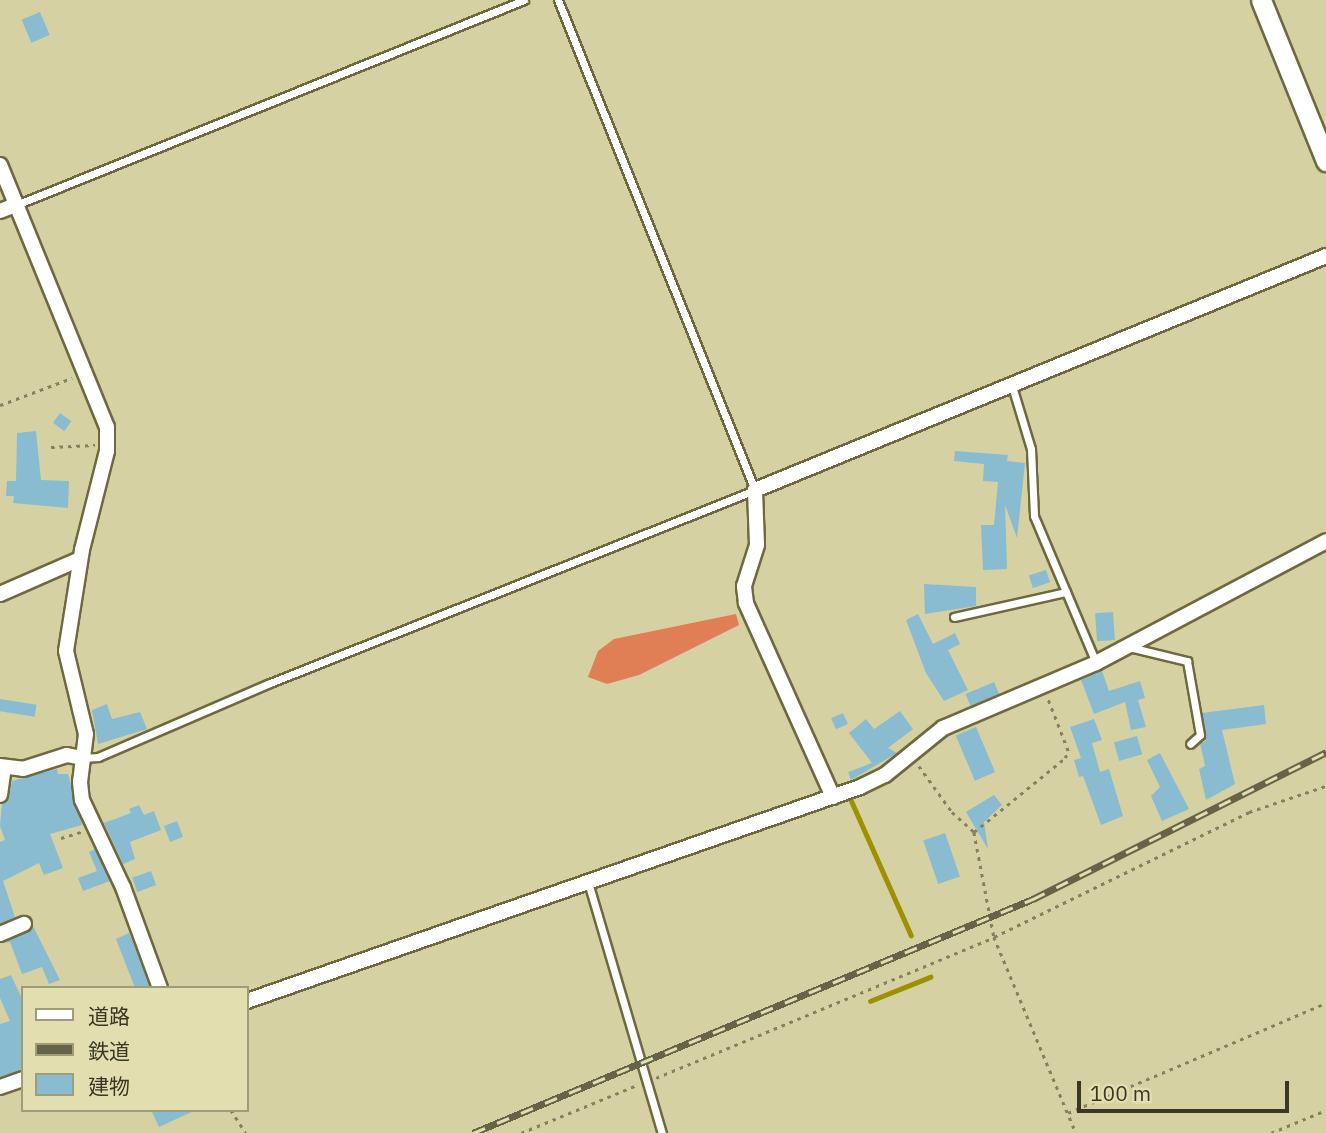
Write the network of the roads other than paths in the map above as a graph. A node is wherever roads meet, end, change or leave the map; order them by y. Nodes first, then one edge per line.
1 (524, 0) edge
2 (558, 0) edge
3 (1261, 0) edge
4 (1326, 161) edge
5 (0, 165) edge
6 (16, 205) junction
7 (0, 211) edge
8 (1326, 256) edge
9 (1012, 386) junction
10 (755, 490) junction
11 (1326, 541) edge
12 (80, 559) junction
13 (1066, 592) junction
14 (0, 594) edge
15 (954, 617) dead end
16 (1129, 647) junction
17 (1096, 663) junction
18 (1191, 744) dead end
19 (83, 758) junction
20 (2, 767) edge
21 (0, 795) edge
22 (833, 797) junction
23 (588, 882) junction
24 (24, 924) dead end
25 (0, 934) edge
26 (159, 986) edge
27 (248, 1001) edge
28 (21, 1080) edge
29 (0, 1087) edge
30 (663, 1133) edge

1 - 6 lane
2 - 10 lane
3 - 4 main road
5 - 6 street
6 - 7 street
6 - 12 street
8 - 9 street
9 - 10 street
9 - 13 lane
10 - 19 lane
10 - 22 street
11 - 16 street
12 - 14 street
12 - 19 street
13 - 15 lane
13 - 17 lane
16 - 17 street
16 - 18 lane
17 - 22 street
19 - 20 street
19 - 26 street
20 - 21 street
22 - 23 street
23 - 27 street
23 - 30 lane
24 - 25 street
28 - 29 street

